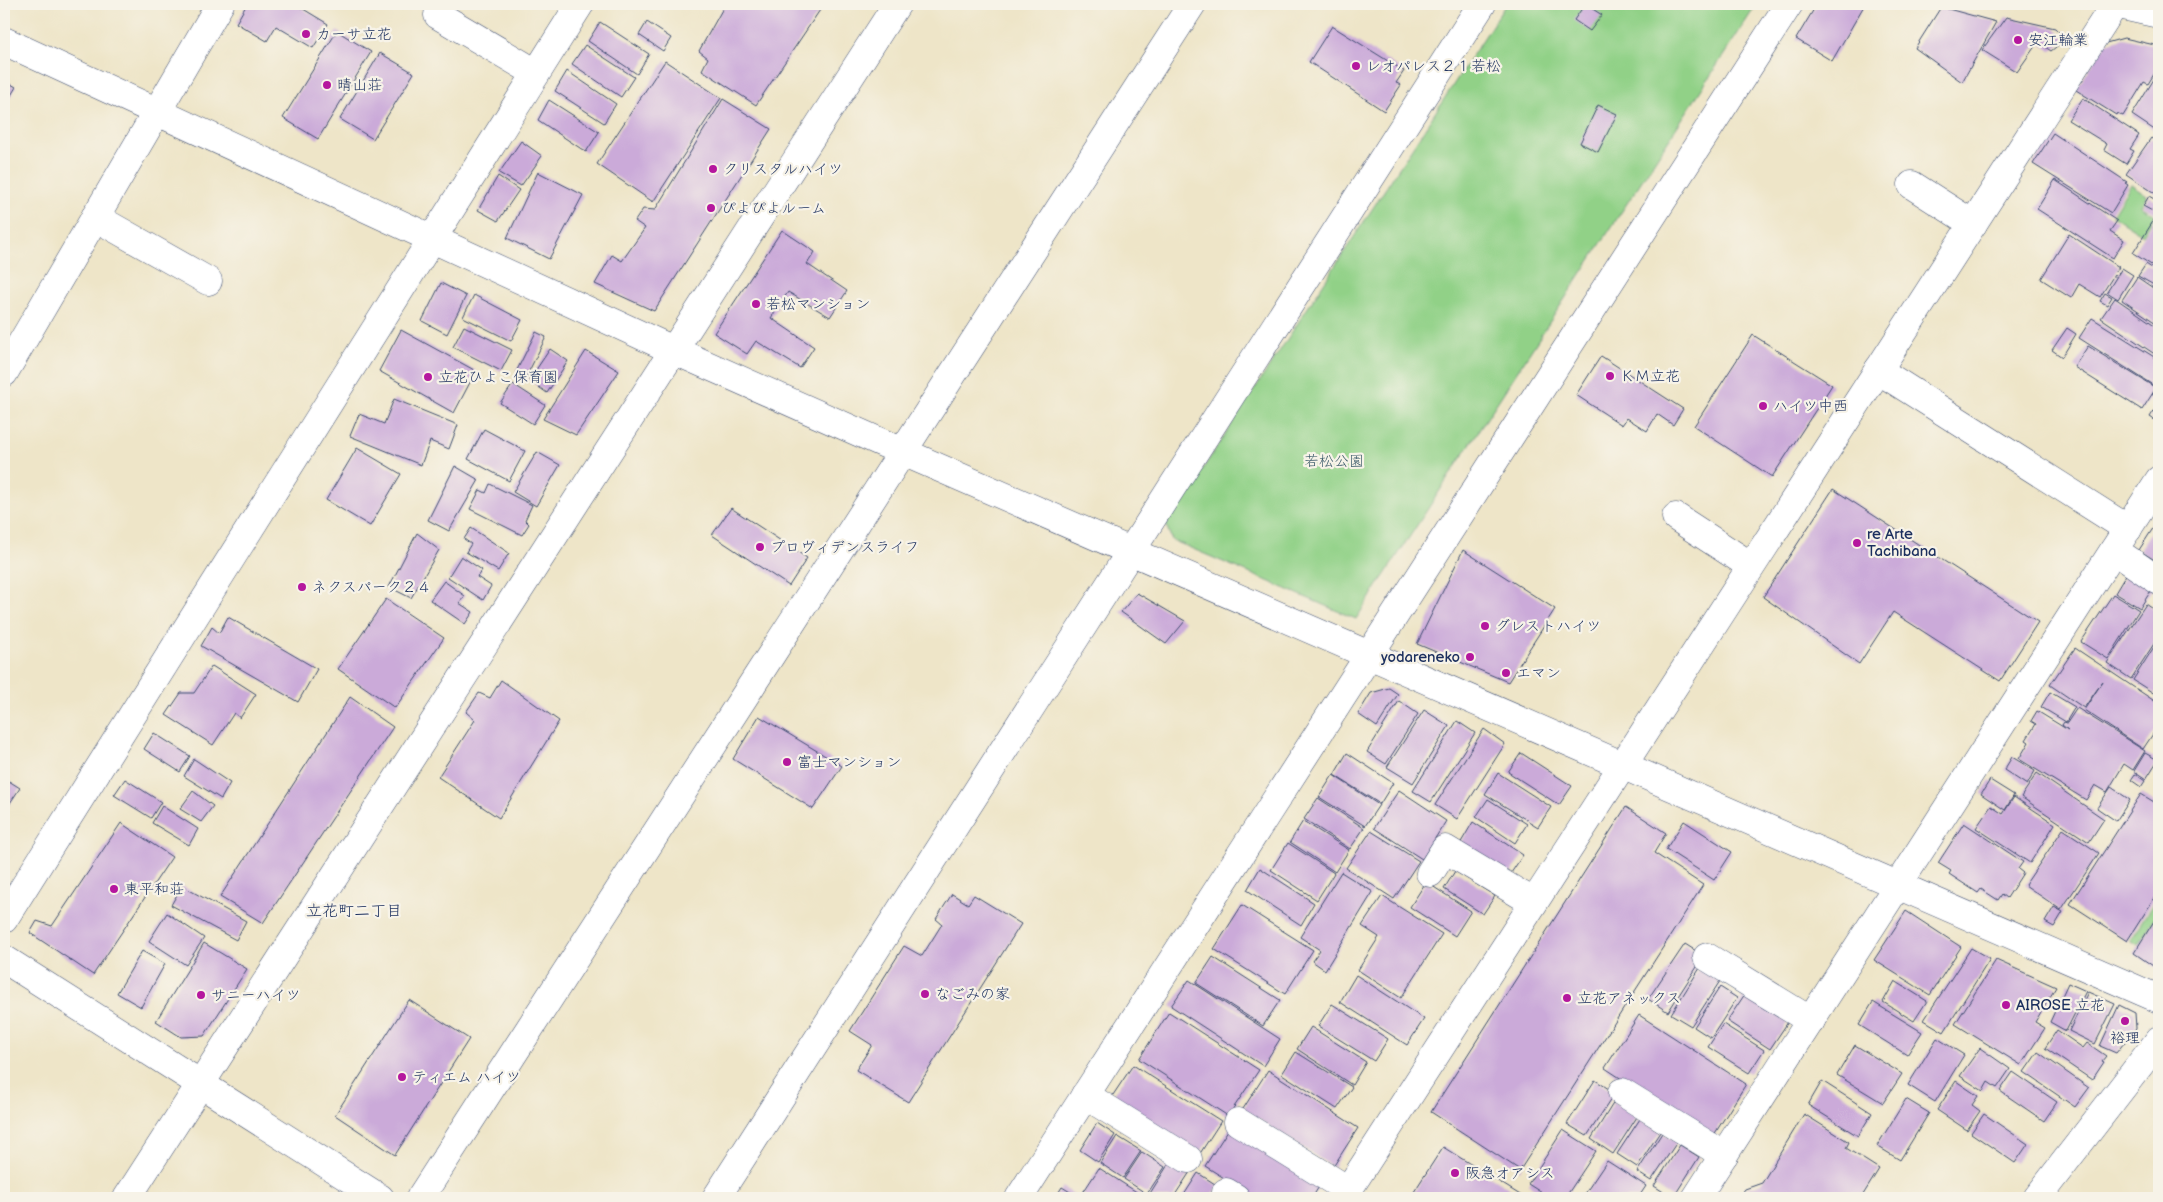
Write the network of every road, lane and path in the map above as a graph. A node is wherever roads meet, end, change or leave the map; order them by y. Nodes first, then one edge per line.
1 (220, 4) edge
2 (580, 4) edge
3 (897, 4) edge
4 (1192, 4) edge
5 (1482, 4) edge
6 (1789, 4) edge
7 (2115, 4) edge
8 (2159, 14) edge
9 (438, 15) dead end
10 (4, 41) edge
11 (536, 73) junction
12 (157, 111) junction
13 (1912, 185) dead end
14 (95, 217) junction
15 (1973, 224) junction
16 (433, 237) junction
17 (208, 281) dead end
18 (673, 350) junction
19 (1878, 370) junction
20 (4, 373) edge
21 (903, 452) junction
22 (2159, 480) edge
23 (1676, 517) dead end
24 (2121, 540) junction
25 (1132, 552) junction
26 (1751, 566) junction
27 (2159, 581) edge
28 (1368, 655) junction
29 (1622, 765) junction
30 (1430, 873) dead end
31 (1898, 885) junction
32 (1533, 902) junction
33 (4, 919) edge
34 (1708, 957) dead end
35 (4, 959) edge
36 (2159, 999) edge
37 (1810, 1021) junction
38 (2159, 1040) edge
39 (201, 1084) junction
40 (1622, 1092) dead end
41 (1086, 1094) junction
42 (1238, 1122) dead end
43 (1724, 1155) junction
44 (1188, 1159) dead end
45 (1345, 1194) edge
46 (127, 1198) edge
47 (380, 1198) edge
48 (420, 1198) edge
49 (716, 1198) edge
50 (1019, 1198) edge
51 (1696, 1198) edge
52 (2037, 1198) edge

1 - 12 street
2 - 11 street
3 - 18 street
4 - 21 street
5 - 25 street
6 - 28 street
7 - 8 street
7 - 15 street
9 - 11 street
10 - 12 street
11 - 16 street
12 - 14 street
12 - 16 street
13 - 15 street
14 - 17 street
14 - 20 street
15 - 19 street
16 - 18 street
16 - 33 street
18 - 21 street
18 - 39 street
19 - 24 street
19 - 26 street
21 - 25 street
21 - 48 street
22 - 24 street
23 - 26 street
24 - 27 street
24 - 31 street
25 - 28 street
25 - 49 street
26 - 29 street
28 - 29 street
28 - 41 street
29 - 31 street
29 - 32 street
30 - 32 street
31 - 36 street
31 - 37 street
32 - 45 street
34 - 37 street
35 - 39 street
37 - 43 street
38 - 52 street
39 - 46 street
39 - 47 street
40 - 43 street
41 - 44 street
41 - 50 street
42 - 45 street
43 - 51 street

